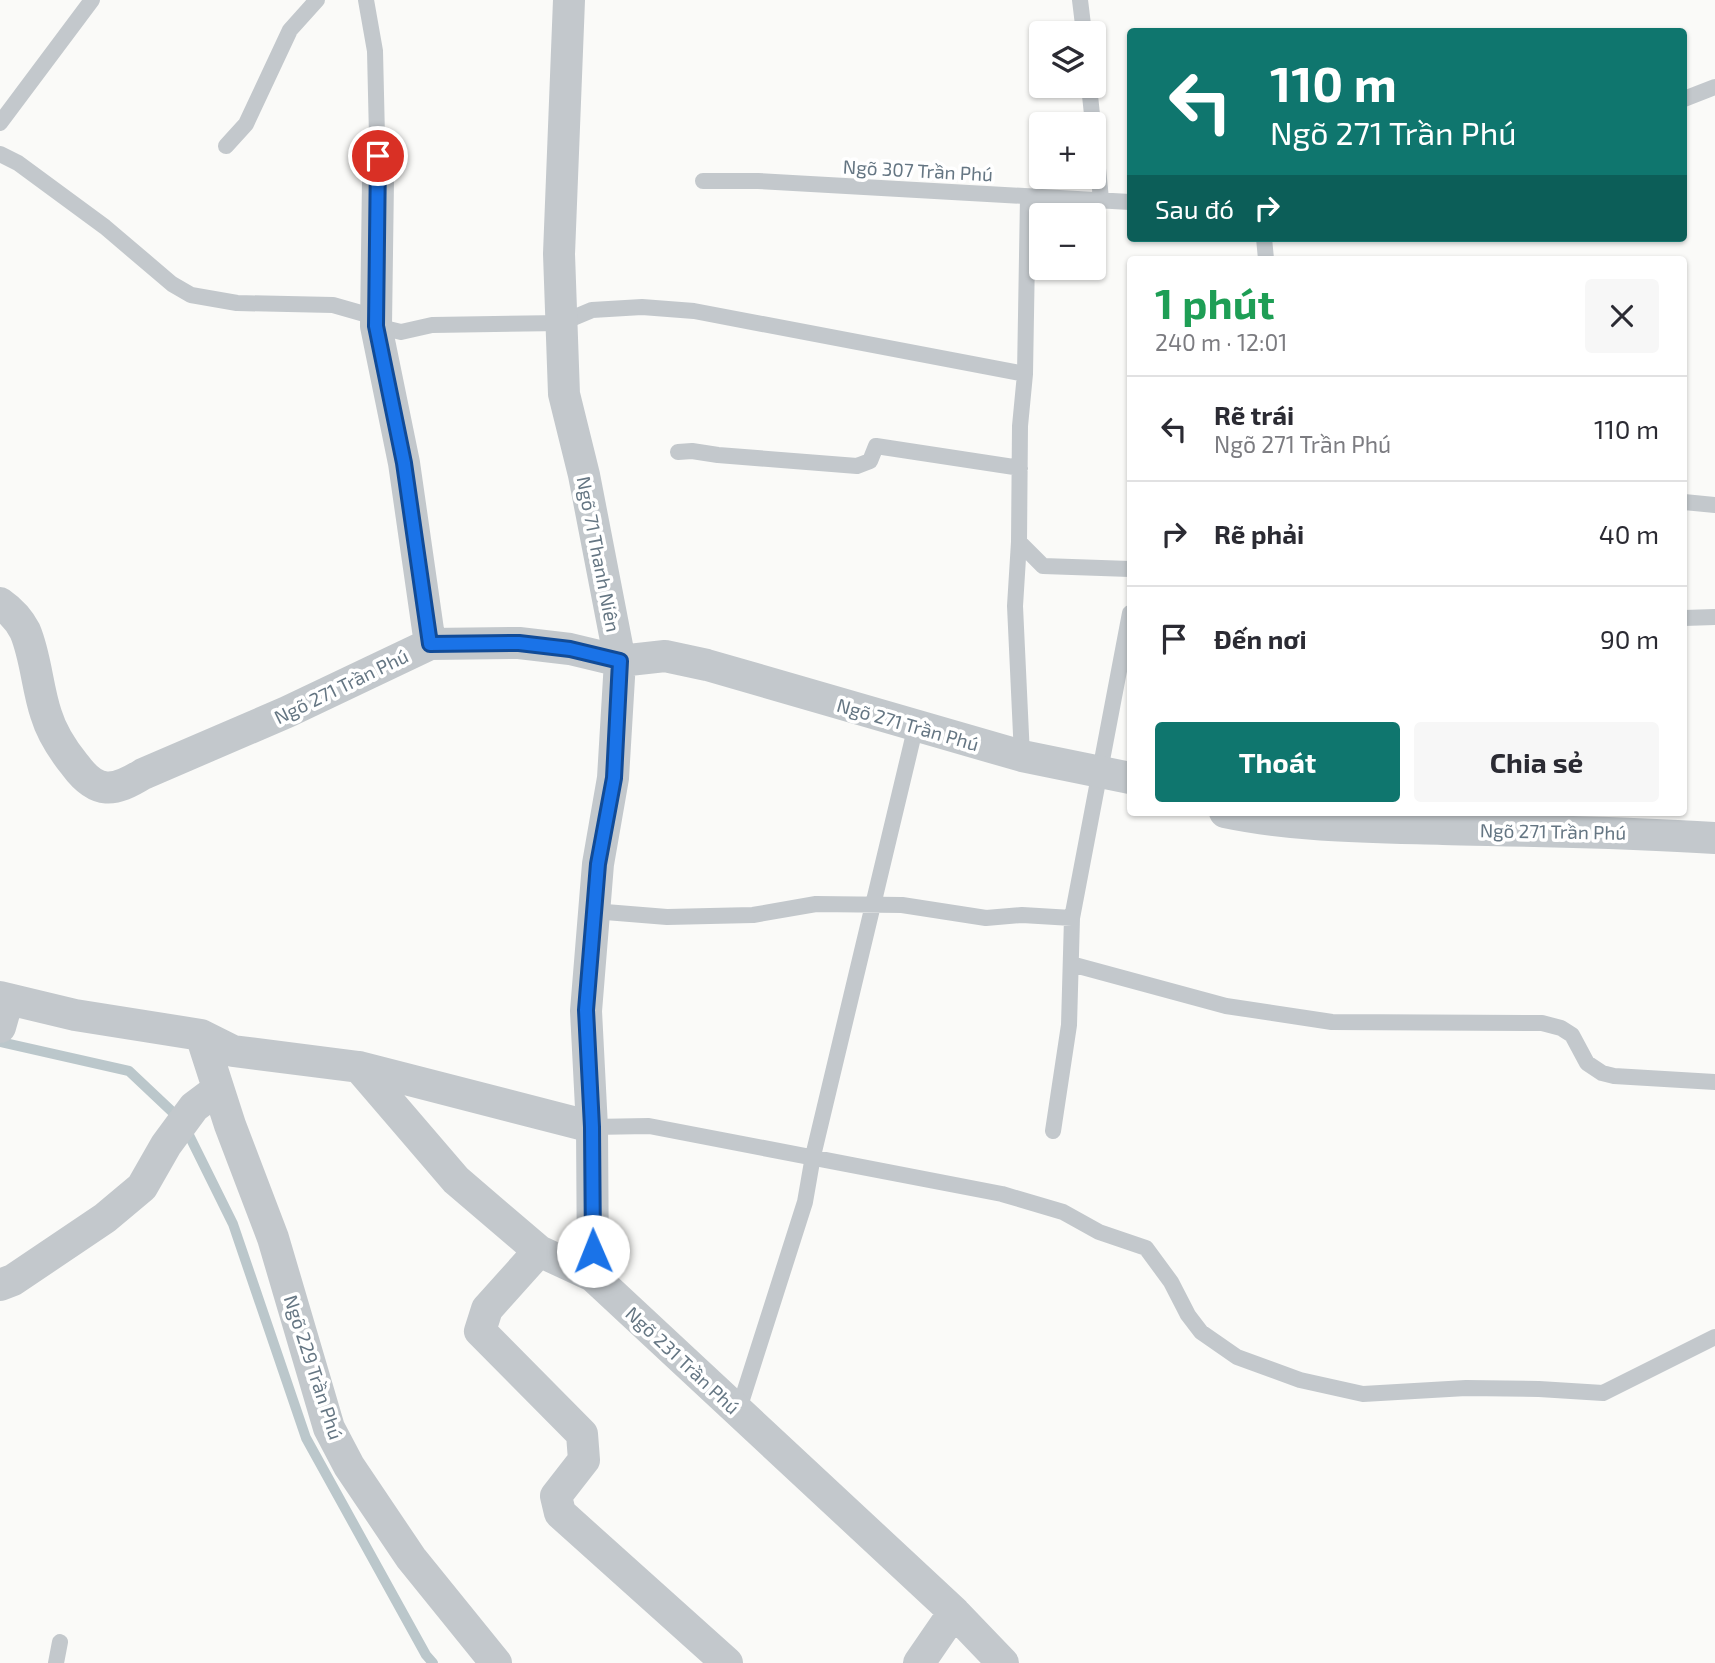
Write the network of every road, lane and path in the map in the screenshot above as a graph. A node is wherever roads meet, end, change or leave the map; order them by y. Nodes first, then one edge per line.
1 (92, 0) edge
2 (317, 0) edge
3 (366, 0) edge
4 (569, 0) edge
5 (1080, 0) edge
6 (1083, 21) edge
7 (1715, 87) edge
8 (1687, 98) edge
9 (0, 123) edge
10 (226, 146) dead end
11 (0, 154) edge
12 (378, 180) joint
13 (703, 181) dead end
14 (1100, 189) edge
15 (1028, 197) junction
16 (1101, 199) junction
17 (1127, 202) edge
18 (561, 323) junction
19 (376, 326) junction
20 (1025, 374) junction
21 (678, 452) dead end
22 (1020, 468) junction
23 (1687, 502) edge
24 (1715, 505) edge
25 (1019, 542) junction
26 (1127, 569) edge
27 (0, 603) edge
28 (1715, 617) edge
29 (1687, 618) edge
30 (1127, 628) edge
31 (430, 644) junction
32 (620, 661) junction
33 (916, 725) junction
34 (1022, 756) junction
35 (1099, 771) junction
36 (1127, 778) edge
37 (1243, 816) edge
38 (1715, 838) edge
39 (874, 906) junction
40 (593, 911) junction
41 (1072, 918) junction
42 (1071, 964) junction
43 (3, 1010) edge
44 (201, 1035) junction
45 (359, 1067) junction
46 (1715, 1082) edge
47 (206, 1098) junction
48 (592, 1127) junction
49 (1053, 1130) dead end
50 (813, 1156) junction
51 (539, 1251) junction
52 (593, 1276) junction
53 (0, 1285) edge
54 (1715, 1337) edge
55 (738, 1412) junction
56 (954, 1612) junction
57 (60, 1642) dead end
58 (56, 1663) edge
59 (496, 1663) edge
60 (727, 1663) edge
61 (919, 1663) edge
62 (1003, 1663) edge

1 - 9 lane
2 - 10 lane
3 - 12 lane
4 - 18 street, Ngõ 71 Thanh Niên
5 - 6 lane
7 - 8 lane
11 - 19 lane
12 - 19 street
13 - 15 lane, Ngõ 307 Trần Phú
14 - 16 lane
15 - 16 lane, Ngõ 307 Trần Phú
15 - 20 lane
16 - 17 lane, Ngõ 307 Trần Phú
18 - 19 lane
18 - 20 lane
18 - 32 street, Ngõ 71 Thanh Niên
19 - 31 street
20 - 22 lane
21 - 22 lane
22 - 25 lane
23 - 24 lane
25 - 26 lane
25 - 34 lane
27 - 31 street, Ngõ 271 Trần Phú
28 - 29 lane
30 - 35 lane
31 - 32 street, Ngõ 271 Trần Phú
32 - 33 street, Ngõ 271 Trần Phú
32 - 40 street, Ngõ 71 Thanh Niên
33 - 34 street, Ngõ 271 Trần Phú
33 - 39 lane
34 - 35 street, Ngõ 271 Trần Phú
35 - 36 street, Ngõ 271 Trần Phú
35 - 41 lane
37 - 38 street, Ngõ 271 Trần Phú
39 - 40 lane
39 - 41 lane
39 - 50 lane
40 - 48 street, Ngõ 71 Thanh Niên
41 - 42 lane
42 - 46 lane
42 - 49 lane
43 - 44 street
44 - 45 street
44 - 47 street, Ngõ 229 Trần Phú
45 - 48 street
45 - 51 street, Ngõ 231 Trần Phú
47 - 53 street
47 - 59 street, Ngõ 229 Trần Phú
48 - 50 lane
48 - 52 street, Ngõ 71 Thanh Niên
50 - 54 lane
50 - 55 lane
51 - 52 street, Ngõ 231 Trần Phú
51 - 60 street
52 - 55 street, Ngõ 231 Trần Phú
55 - 56 street, Ngõ 231 Trần Phú
56 - 61 street
56 - 62 street, Ngõ 231 Trần Phú
57 - 58 lane

